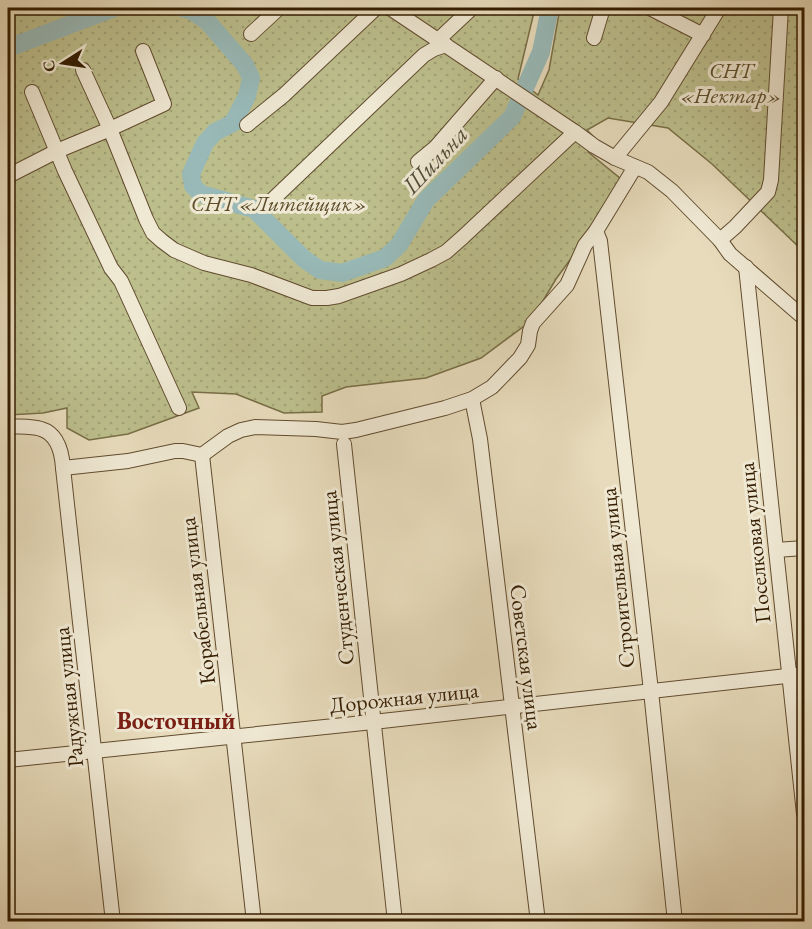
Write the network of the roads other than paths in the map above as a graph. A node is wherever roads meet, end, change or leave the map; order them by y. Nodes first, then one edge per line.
1 (279, 8) edge
2 (376, 8) edge
3 (390, 8) edge
4 (472, 8) edge
5 (603, 8) edge
6 (650, 8) edge
7 (719, 8) edge
8 (782, 8) edge
9 (251, 34) dead end
10 (703, 35) junction
11 (594, 38) dead end
12 (442, 43) junction
13 (143, 51) dead end
14 (83, 70) dead end
15 (499, 81) junction
16 (32, 92) dead end
17 (247, 125) dead end
18 (569, 128) junction
19 (110, 129) junction
20 (57, 152) junction
21 (615, 158) junction
22 (418, 162) dead end
23 (635, 167) junction
24 (8, 173) edge
25 (267, 204) dead end
26 (596, 231) junction
27 (720, 240) junction
28 (746, 267) junction
29 (804, 318) edge
30 (472, 399) junction
31 (179, 408) dead end
32 (8, 426) edge
33 (344, 444) dead end
34 (202, 454) junction
35 (63, 468) junction
36 (804, 548) edge
37 (777, 550) junction
38 (804, 674) edge
39 (790, 675) junction
40 (651, 691) junction
41 (512, 706) junction
42 (373, 722) junction
43 (234, 736) junction
44 (96, 752) junction
45 (8, 760) edge
46 (804, 813) edge
47 (113, 921) edge
48 (254, 921) edge
49 (395, 921) edge
50 (538, 921) edge
51 (675, 921) edge

1 - 9 street
2 - 17 street
3 - 12 street
4 - 12 street
5 - 11 street
6 - 10 street
7 - 10 street
8 - 27 street
10 - 21 street
12 - 15 street
12 - 25 street
13 - 19 street
14 - 19 street
15 - 18 street
15 - 22 street
16 - 20 street
18 - 19 street
18 - 21 street
19 - 20 street
20 - 24 street
20 - 31 street
21 - 23 street
23 - 26 street
23 - 27 street
26 - 30 street
26 - 40 street, Строительная улица
27 - 28 street
28 - 29 street
28 - 37 street, Поселковая улица
30 - 34 street
30 - 41 street, Советская улица
32 - 35 street, Радужная улица
33 - 42 street, Студенческая улица
34 - 35 street
34 - 43 street, Корабельная улица
35 - 44 street, Радужная улица
36 - 37 street
37 - 39 street, Поселковая улица
38 - 39 street, Дорожная улица
39 - 40 street, Дорожная улица
39 - 46 street, Поселковая улица
40 - 41 street, Дорожная улица
40 - 51 street, Строительная улица
41 - 42 street, Дорожная улица
41 - 50 street, Советская улица
42 - 43 street, Дорожная улица
42 - 49 street, Студенческая улица
43 - 44 street, Дорожная улица
43 - 48 street, Корабельная улица
44 - 45 street, Дорожная улица
44 - 47 street, Радужная улица

